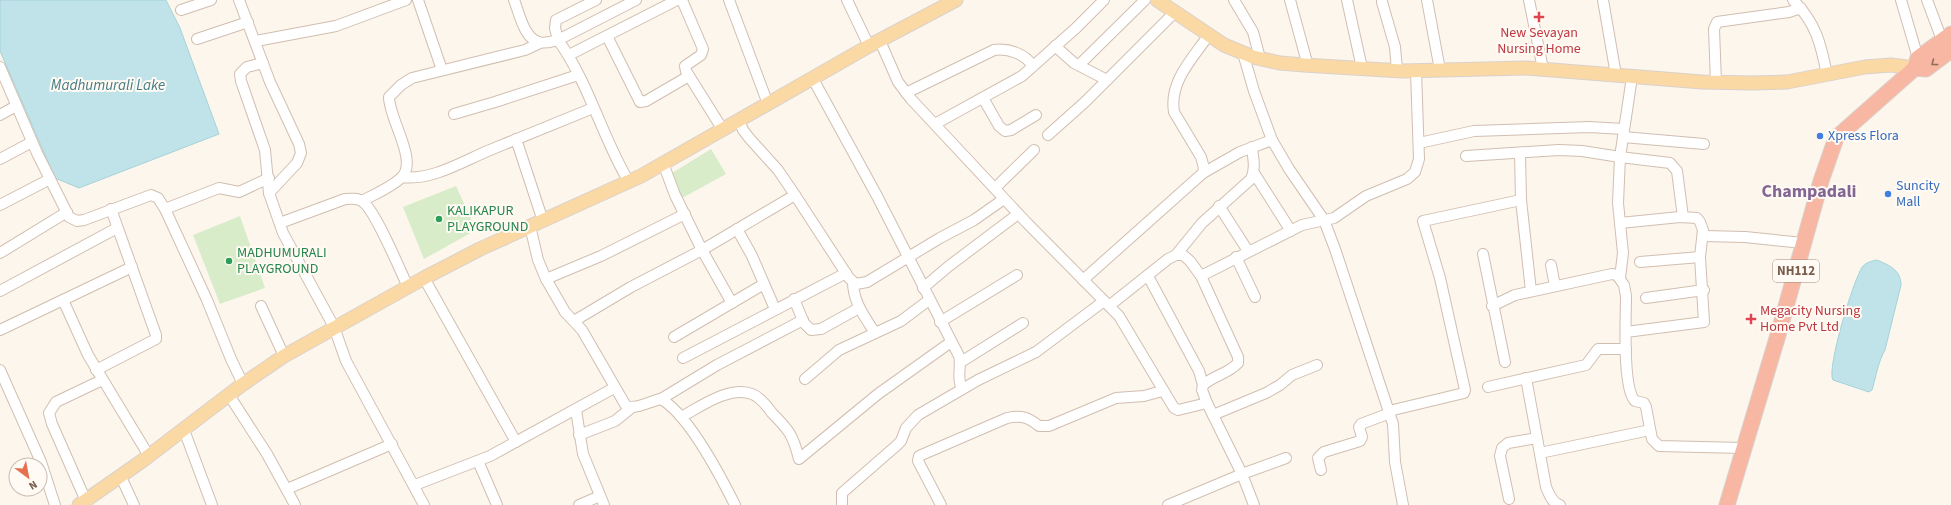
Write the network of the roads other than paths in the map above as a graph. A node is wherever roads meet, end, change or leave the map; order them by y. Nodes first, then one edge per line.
1 (211, 0) edge
2 (239, 0) edge
3 (406, 0) edge
4 (418, 0) edge
5 (514, 0) edge
6 (596, 0) edge
7 (636, 0) edge
8 (677, 0) edge
9 (682, 0) edge
10 (728, 0) edge
11 (847, 0) edge
12 (956, 0) edge
13 (1104, 0) edge
14 (1145, 0) edge
15 (1157, 0) edge
16 (1234, 0) edge
17 (1290, 0) edge
18 (1347, 0) edge
19 (1426, 0) edge
20 (1529, 0) edge
21 (1604, 0) edge
22 (1793, 0) edge
23 (1901, 0) edge
24 (1927, 0) edge
25 (1382, 2) dead end
26 (620, 4) edge
27 (1801, 8) junction
28 (181, 10) dead end
29 (1175, 12) junction
30 (248, 22) junction
31 (607, 36) junction
32 (1208, 36) junction
33 (197, 39) dead end
34 (558, 40) junction
35 (256, 41) junction
36 (1948, 41) edge
37 (540, 42) junction
38 (874, 44) junction
39 (1055, 46) junction
40 (1243, 53) junction
41 (569, 55) junction
42 (1260, 58) junction
43 (1037, 62) junction
44 (263, 63) junction
45 (1916, 63) junction
46 (1079, 65) junction
47 (1308, 66) junction
48 (1362, 68) junction
49 (0, 69) edge
50 (1543, 69) junction
51 (442, 70) junction
52 (1397, 70) junction
53 (1416, 70) junction
54 (1440, 70) junction
55 (578, 74) junction
56 (1827, 75) junction
57 (689, 76) junction
58 (1616, 76) junction
59 (1632, 77) junction
60 (813, 79) junction
61 (1107, 80) junction
62 (1716, 83) junction
63 (906, 93) junction
64 (983, 98) junction
65 (768, 104) junction
66 (16, 106) junction
67 (592, 108) junction
68 (454, 114) dead end
69 (0, 115) edge
70 (1036, 115) dead end
71 (739, 120) junction
72 (935, 124) junction
73 (722, 130) junction
74 (1624, 133) junction
75 (1048, 135) dead end
76 (516, 139) junction
77 (1272, 140) junction
78 (32, 142) junction
79 (1419, 143) junction
80 (1704, 144) dead end
81 (1252, 147) junction
82 (1034, 150) dead end
83 (1520, 153) junction
84 (1466, 156) dead end
85 (1620, 157) junction
86 (0, 160) edge
87 (663, 163) junction
88 (1203, 173) junction
89 (1254, 173) junction
90 (402, 177) junction
91 (269, 178) junction
92 (50, 179) junction
93 (629, 182) junction
94 (995, 188) junction
95 (269, 193) junction
96 (795, 194) junction
97 (1004, 199) junction
98 (362, 200) junction
99 (1521, 200) junction
100 (0, 205) edge
101 (1219, 206) junction
102 (165, 209) junction
103 (110, 210) junction
104 (67, 212) junction
105 (685, 214) junction
106 (1018, 214) junction
107 (1683, 217) junction
108 (1324, 220) junction
109 (543, 221) junction
110 (280, 223) junction
111 (1620, 224) junction
112 (530, 226) junction
113 (117, 228) junction
114 (737, 229) junction
115 (1291, 230) junction
116 (1704, 236) junction
117 (1803, 243) junction
118 (702, 250) junction
119 (1248, 251) junction
120 (0, 253) edge
121 (1483, 254) dead end
122 (1176, 255) junction
123 (908, 257) junction
124 (1236, 257) junction
125 (1700, 258) junction
126 (1640, 262) dead end
127 (1551, 265) dead end
128 (132, 268) junction
129 (846, 272) junction
130 (1017, 275) dead end
131 (1148, 276) junction
132 (1201, 276) junction
133 (424, 278) junction
134 (1620, 278) junction
135 (546, 279) junction
136 (1083, 280) junction
137 (853, 282) junction
138 (764, 284) junction
139 (1555, 286) junction
140 (408, 287) junction
141 (923, 288) junction
142 (1704, 290) junction
143 (0, 291) edge
144 (1531, 291) junction
145 (1254, 297) dead end
146 (1646, 298) dead end
147 (794, 299) junction
148 (63, 300) junction
149 (929, 300) junction
150 (732, 303) junction
151 (1106, 304) junction
152 (261, 306) dead end
153 (1492, 306) junction
154 (859, 308) junction
155 (775, 309) junction
156 (803, 320) junction
157 (574, 321) junction
158 (940, 322) junction
159 (1023, 323) dead end
160 (334, 327) junction
161 (0, 330) edge
162 (1626, 332) junction
163 (875, 334) junction
164 (674, 337) dead end
165 (951, 342) junction
166 (1626, 349) junction
167 (284, 356) junction
168 (683, 358) dead end
169 (960, 362) junction
170 (1505, 362) dead end
171 (1317, 365) dead end
172 (0, 370) edge
173 (96, 370) junction
174 (1526, 378) junction
175 (804, 379) dead end
176 (102, 380) junction
177 (243, 384) junction
178 (1203, 384) junction
179 (1488, 387) dead end
180 (614, 388) junction
181 (962, 389) junction
182 (1162, 391) junction
183 (229, 395) junction
184 (661, 399) junction
185 (1207, 403) junction
186 (631, 408) junction
187 (576, 410) junction
188 (1389, 412) junction
189 (1213, 415) junction
190 (681, 417) junction
191 (184, 430) junction
192 (1650, 430) junction
193 (579, 435) junction
194 (1537, 438) junction
195 (516, 442) junction
196 (392, 444) junction
197 (1743, 448) junction
198 (1540, 453) junction
199 (149, 456) junction
200 (1286, 458) dead end
201 (478, 461) junction
202 (1321, 470) dead end
203 (1242, 474) junction
204 (122, 476) junction
205 (415, 485) junction
206 (287, 489) junction
207 (1509, 499) dead end
208 (602, 501) edge
209 (82, 503) edge
210 (56, 505) edge
211 (134, 505) edge
212 (212, 505) edge
213 (295, 505) edge
214 (424, 505) edge
215 (497, 505) edge
216 (579, 505) edge
217 (735, 505) edge
218 (842, 505) edge
219 (940, 505) edge
220 (1168, 505) edge
221 (1254, 505) edge
222 (1403, 505) edge
223 (1560, 505) edge
224 (1727, 505) edge

1 - 28 street
2 - 30 street
3 - 35 street
4 - 51 street
5 - 37 street
6 - 34 street
7 - 26 street
8 - 31 street
9 - 57 street
10 - 65 street
11 - 38 street
12 - 38 main road
13 - 39 street
14 - 46 street
15 - 29 main road
16 - 42 street
17 - 47 street
18 - 48 street
19 - 54 street
20 - 50 street
21 - 58 street
22 - 27 street
23 - 45 street
24 - 36 street
25 - 52 street
26 - 34 street
27 - 56 street
27 - 62 street
29 - 32 main road
29 - 61 street
30 - 33 street
30 - 35 street
31 - 41 street
31 - 57 street
32 - 40 main road
32 - 88 street
34 - 37 street
34 - 41 street
35 - 44 street
36 - 45 highway
37 - 51 street
38 - 60 main road
38 - 63 street
39 - 43 street
39 - 46 street
40 - 42 main road
40 - 77 street
41 - 55 street
42 - 47 main road
43 - 63 street
43 - 64 street
44 - 91 street
44 - 95 street
45 - 56 main road
45 - 117 highway, NH112
46 - 61 street
47 - 48 main road
48 - 52 main road
49 - 66 street
50 - 54 main road
50 - 58 main road
51 - 90 street
52 - 53 main road
53 - 54 main road
53 - 79 street
55 - 67 street
55 - 68 street
56 - 62 main road
57 - 73 street
58 - 59 main road
59 - 62 main road
59 - 74 street
60 - 65 main road
60 - 123 street
61 - 75 street
63 - 72 street
64 - 70 street
64 - 72 street
65 - 71 main road
66 - 69 street
66 - 78 street
67 - 76 street
67 - 93 street
71 - 73 main road
71 - 96 street
72 - 94 street
73 - 87 main road
74 - 79 street
74 - 80 street
74 - 85 street
76 - 90 street
76 - 109 street
77 - 81 street
77 - 108 street
78 - 86 street
78 - 92 street
79 - 108 street
81 - 88 street
81 - 89 street
82 - 94 street
83 - 84 street
83 - 85 street
83 - 99 street
85 - 107 street
85 - 111 street
87 - 93 main road
87 - 105 street
88 - 136 street
89 - 101 street
89 - 115 street
90 - 98 street
91 - 95 street
91 - 102 street
92 - 100 street
92 - 104 street
93 - 109 main road
94 - 97 street
95 - 110 street
96 - 114 street
96 - 129 street
97 - 106 street
97 - 123 street
98 - 110 street
98 - 140 street
99 - 144 street
99 - 188 street
101 - 119 street
101 - 122 street
102 - 103 street
102 - 177 street
103 - 104 street
103 - 113 street
104 - 120 street
105 - 118 street
105 - 135 street
106 - 136 street
106 - 141 street
107 - 111 street
107 - 116 street
108 - 115 street
108 - 188 street
109 - 112 main road
110 - 160 street
111 - 134 street
112 - 133 main road
112 - 135 street
113 - 128 street
113 - 143 street
114 - 118 street
114 - 138 street
115 - 119 street
116 - 117 street
116 - 125 street
117 - 197 highway, NH112
118 - 150 street
118 - 157 street
119 - 124 street
121 - 153 street
122 - 131 street
122 - 132 street
123 - 137 street
123 - 141 street
124 - 132 street
124 - 145 street
125 - 126 street
125 - 142 street
127 - 139 street
128 - 148 street
128 - 173 street
129 - 137 street
129 - 147 street
130 - 158 street
131 - 151 street
131 - 178 street
132 - 178 street
133 - 140 main road
133 - 195 street
134 - 139 street
134 - 162 street
135 - 157 street
136 - 151 street
137 - 154 street
138 - 150 street
138 - 155 street
139 - 144 street
140 - 160 main road
141 - 149 street
142 - 146 street
142 - 162 street
144 - 153 street
147 - 155 street
147 - 156 street
148 - 161 street
148 - 173 street
149 - 158 street
149 - 163 street
150 - 164 street
151 - 181 street
151 - 182 street
152 - 167 street
153 - 170 street
154 - 156 street
154 - 163 street
155 - 168 street
156 - 184 street
157 - 180 street
158 - 165 street
159 - 169 street
160 - 167 main road
160 - 196 street
162 - 166 street
163 - 175 street
165 - 169 street
165 - 190 street
166 - 174 street
166 - 192 street
167 - 177 main road
169 - 181 street
171 - 189 street
172 - 210 street
173 - 176 street
174 - 179 street
174 - 194 street
176 - 199 street
176 - 209 street
177 - 183 main road
178 - 185 street
180 - 186 street
180 - 187 street
181 - 218 street
182 - 185 street
182 - 219 street
183 - 191 main road
183 - 206 street
184 - 186 street
184 - 190 street
185 - 189 street
186 - 193 street
187 - 193 street
187 - 195 street
188 - 202 street
188 - 222 street
189 - 203 street
190 - 217 street
191 - 199 main road
191 - 212 street
192 - 197 street
192 - 198 street
193 - 208 street
194 - 198 street
194 - 207 street
195 - 201 street
196 - 205 street
196 - 206 street
197 - 224 highway, NH112
198 - 223 street
199 - 204 main road
200 - 203 street
201 - 205 street
201 - 215 street
203 - 220 street
203 - 221 street
204 - 209 main road
204 - 211 street
205 - 214 street
206 - 213 street
208 - 216 street

